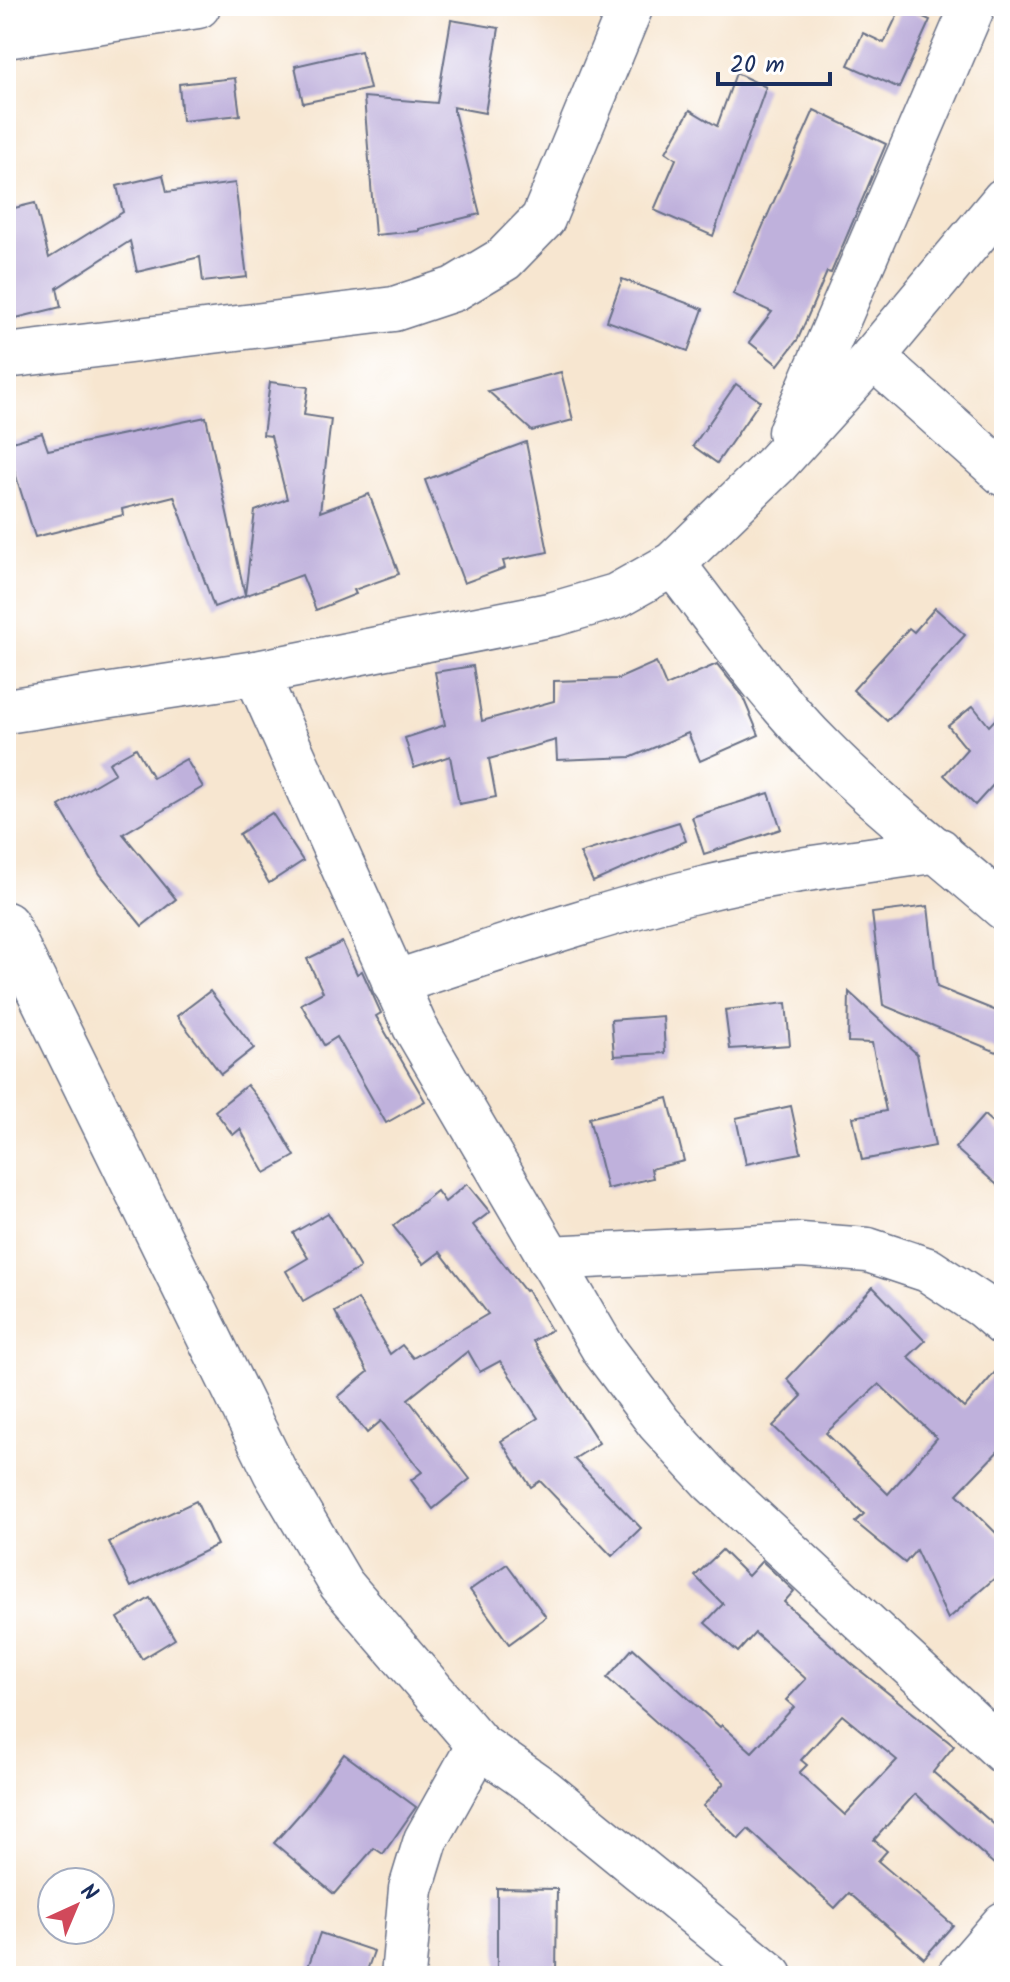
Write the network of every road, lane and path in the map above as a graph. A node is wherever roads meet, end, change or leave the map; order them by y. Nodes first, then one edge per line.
1 (198, 6) edge
2 (631, 6) edge
3 (973, 6) edge
4 (6, 36) edge
5 (1004, 200) edge
6 (6, 356) edge
7 (873, 357) junction
8 (776, 464) junction
9 (1004, 474) edge
10 (673, 564) junction
11 (256, 673) junction
12 (6, 711) edge
13 (939, 850) junction
14 (1004, 908) edge
15 (6, 924) edge
16 (394, 983) junction
17 (549, 1258) junction
18 (1004, 1324) edge
19 (479, 1745) junction
20 (1004, 1752) edge
21 (1004, 1924) edge
22 (403, 1976) edge
23 (771, 1976) edge
24 (959, 1976) edge

1 - 4 street
2 - 6 street
3 - 8 street
5 - 7 street
7 - 8 street
7 - 9 street
8 - 10 street
10 - 11 street
10 - 13 street
11 - 12 street
11 - 16 street
13 - 14 street
13 - 16 street
15 - 19 street
16 - 17 street
17 - 18 street
17 - 20 street
19 - 22 street
19 - 23 street
21 - 24 street

